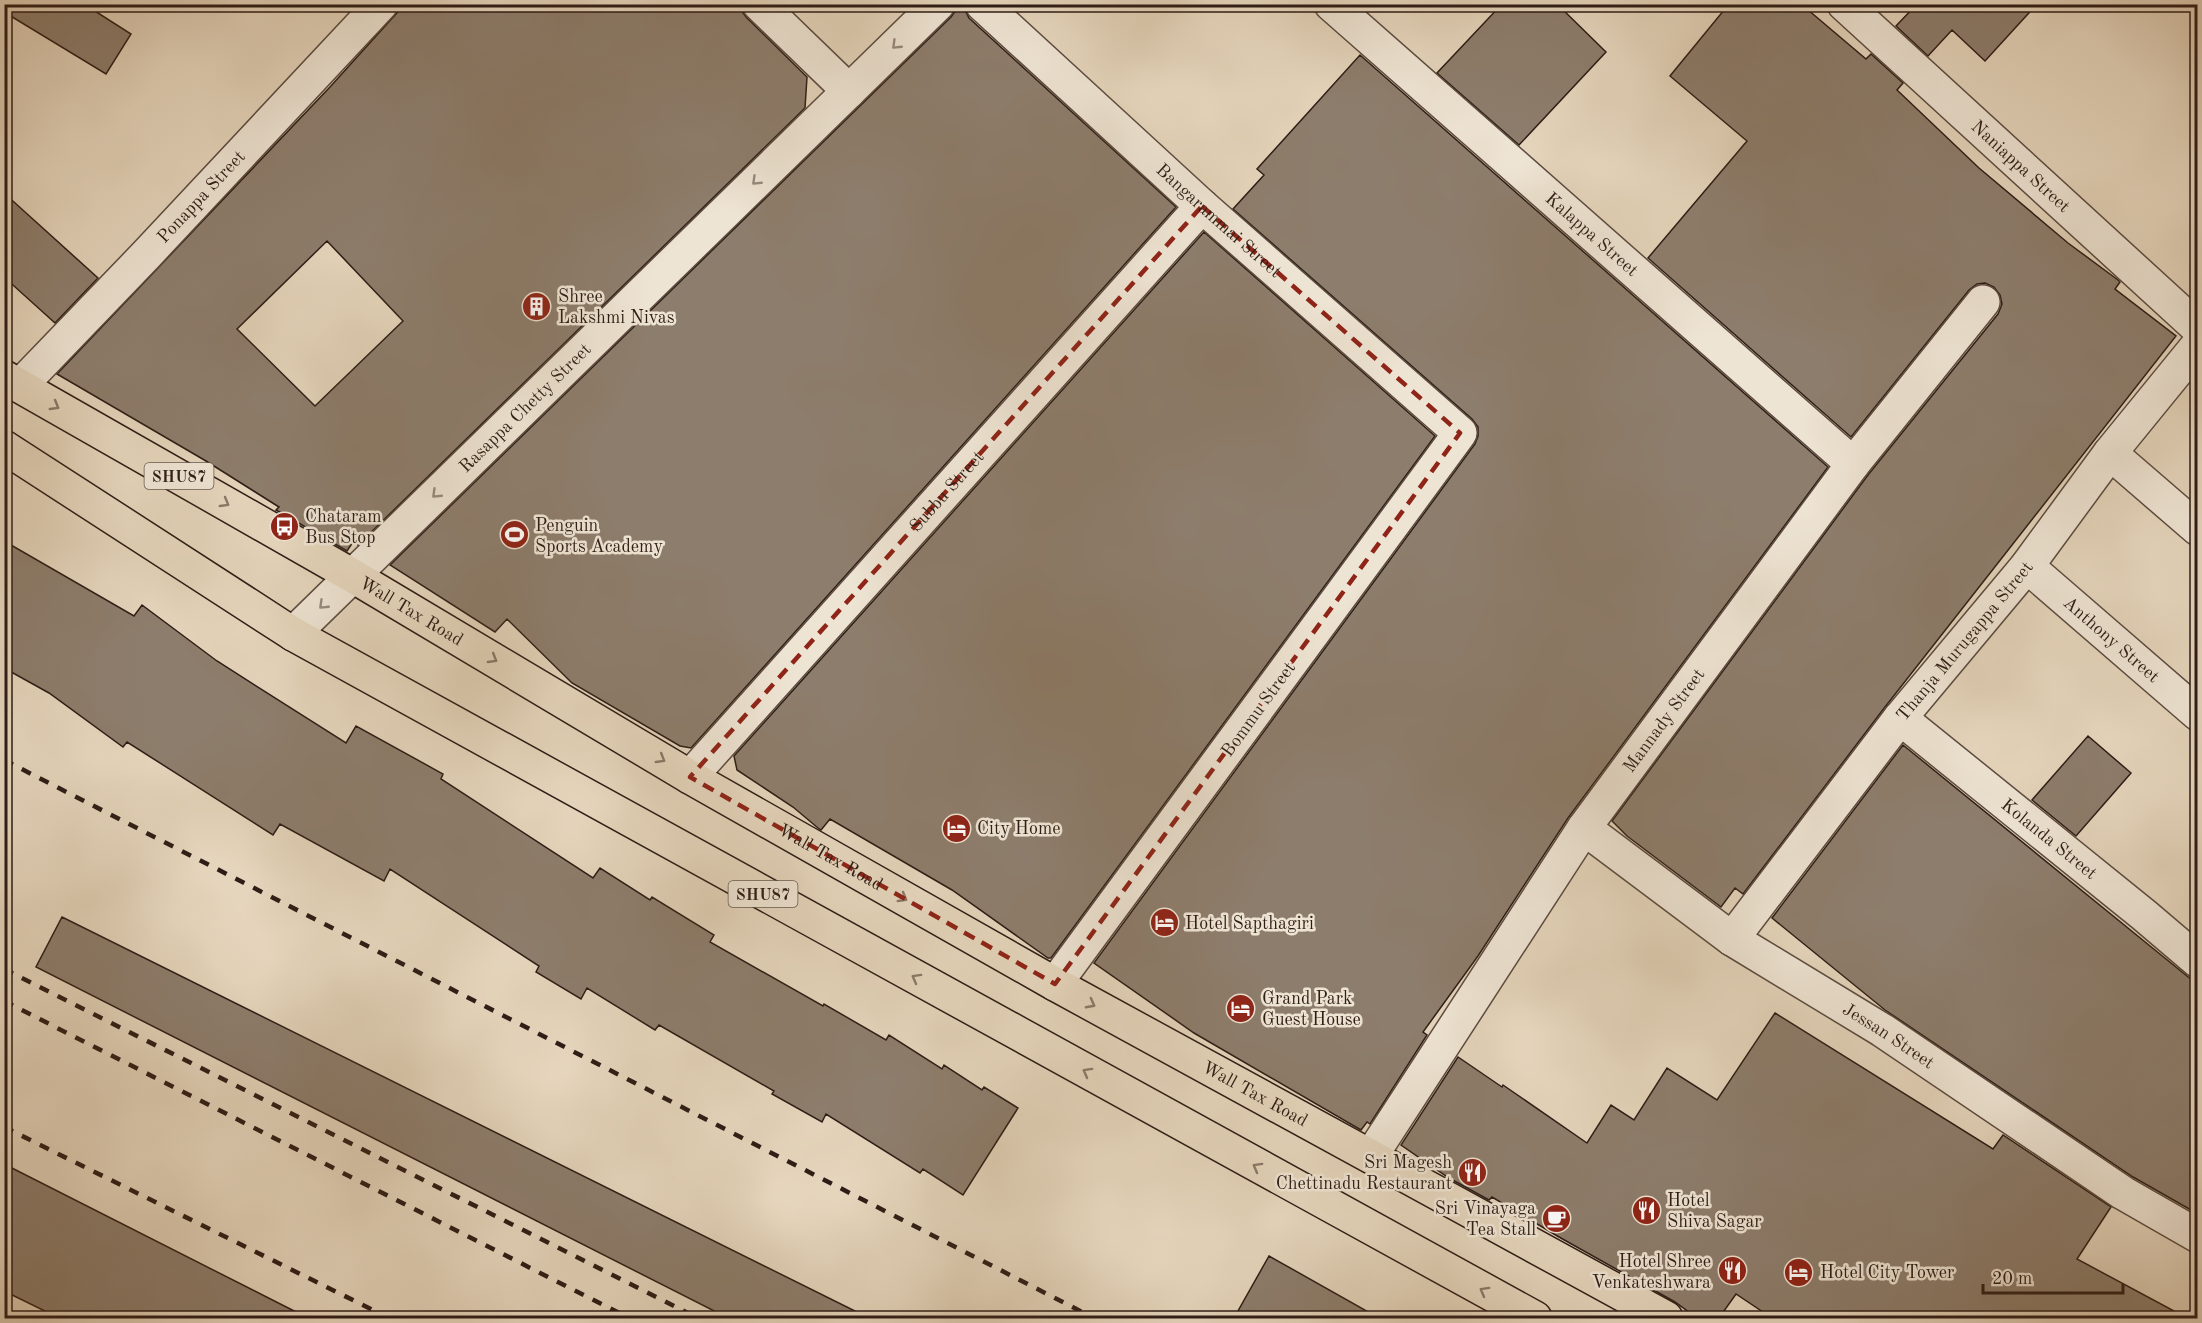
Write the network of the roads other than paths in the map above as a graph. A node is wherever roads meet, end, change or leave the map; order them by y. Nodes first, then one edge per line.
1 (381, 4) edge
2 (759, 4) edge
3 (938, 4) edge
4 (982, 4) edge
5 (1331, 4) edge
6 (1844, 4) edge
7 (849, 91) junction
8 (1202, 206) junction
9 (1983, 302) dead end
10 (2198, 328) edge
11 (2198, 345) edge
12 (12, 382) edge
13 (1460, 433) joint
14 (4, 447) edge
15 (2110, 453) junction
16 (1854, 464) junction
17 (2198, 529) edge
18 (2026, 566) junction
19 (353, 576) junction
20 (293, 634) junction
21 (2198, 714) edge
22 (1900, 718) junction
23 (690, 777) junction
24 (1584, 828) junction
25 (1732, 939) junction
26 (2198, 961) edge
27 (1055, 984) junction
28 (1371, 1156) junction
29 (2198, 1236) edge
30 (1535, 1318) edge
31 (1666, 1318) edge

1 - 12 street, Ponappa Street
2 - 7 street
3 -> 7 street, Rasappa Chetty Street
4 - 8 street, Bangarammai Street
5 - 16 street, Kalappa Street
6 - 10 street, Naniappa Street
7 -> 19 street, Rasappa Chetty Street
8 - 13 street, Bangarammai Street
8 - 23 street, Subbu Street
9 - 16 street, Mannady Street
11 - 15 street, Thanja Murugappa Street
12 -> 19 main road, Wall Tax Road / SHU87
13 - 27 street, Bommu Street
14 - 20 main road, SHU87
15 - 17 street
15 - 18 street, Thanja Murugappa Street
16 - 24 street, Mannady Street
18 - 21 street, Anthony Street
18 - 22 street, Thanja Murugappa Street
19 -> 20 street, Rasappa Chetty Street
19 -> 23 main road, Wall Tax Road / SHU87
30 -> 20 main road, SHU87
22 - 25 street, Thanja Murugappa Street
22 - 26 street, Kolanda Street
23 -> 27 main road, Wall Tax Road / SHU87
24 - 25 street, Jessan Street
24 - 28 street, Mannady Street
25 - 29 street, Jessan Street
27 -> 28 main road, Wall Tax Road / SHU87
28 - 31 main road, Wall Tax Road / SHU87

